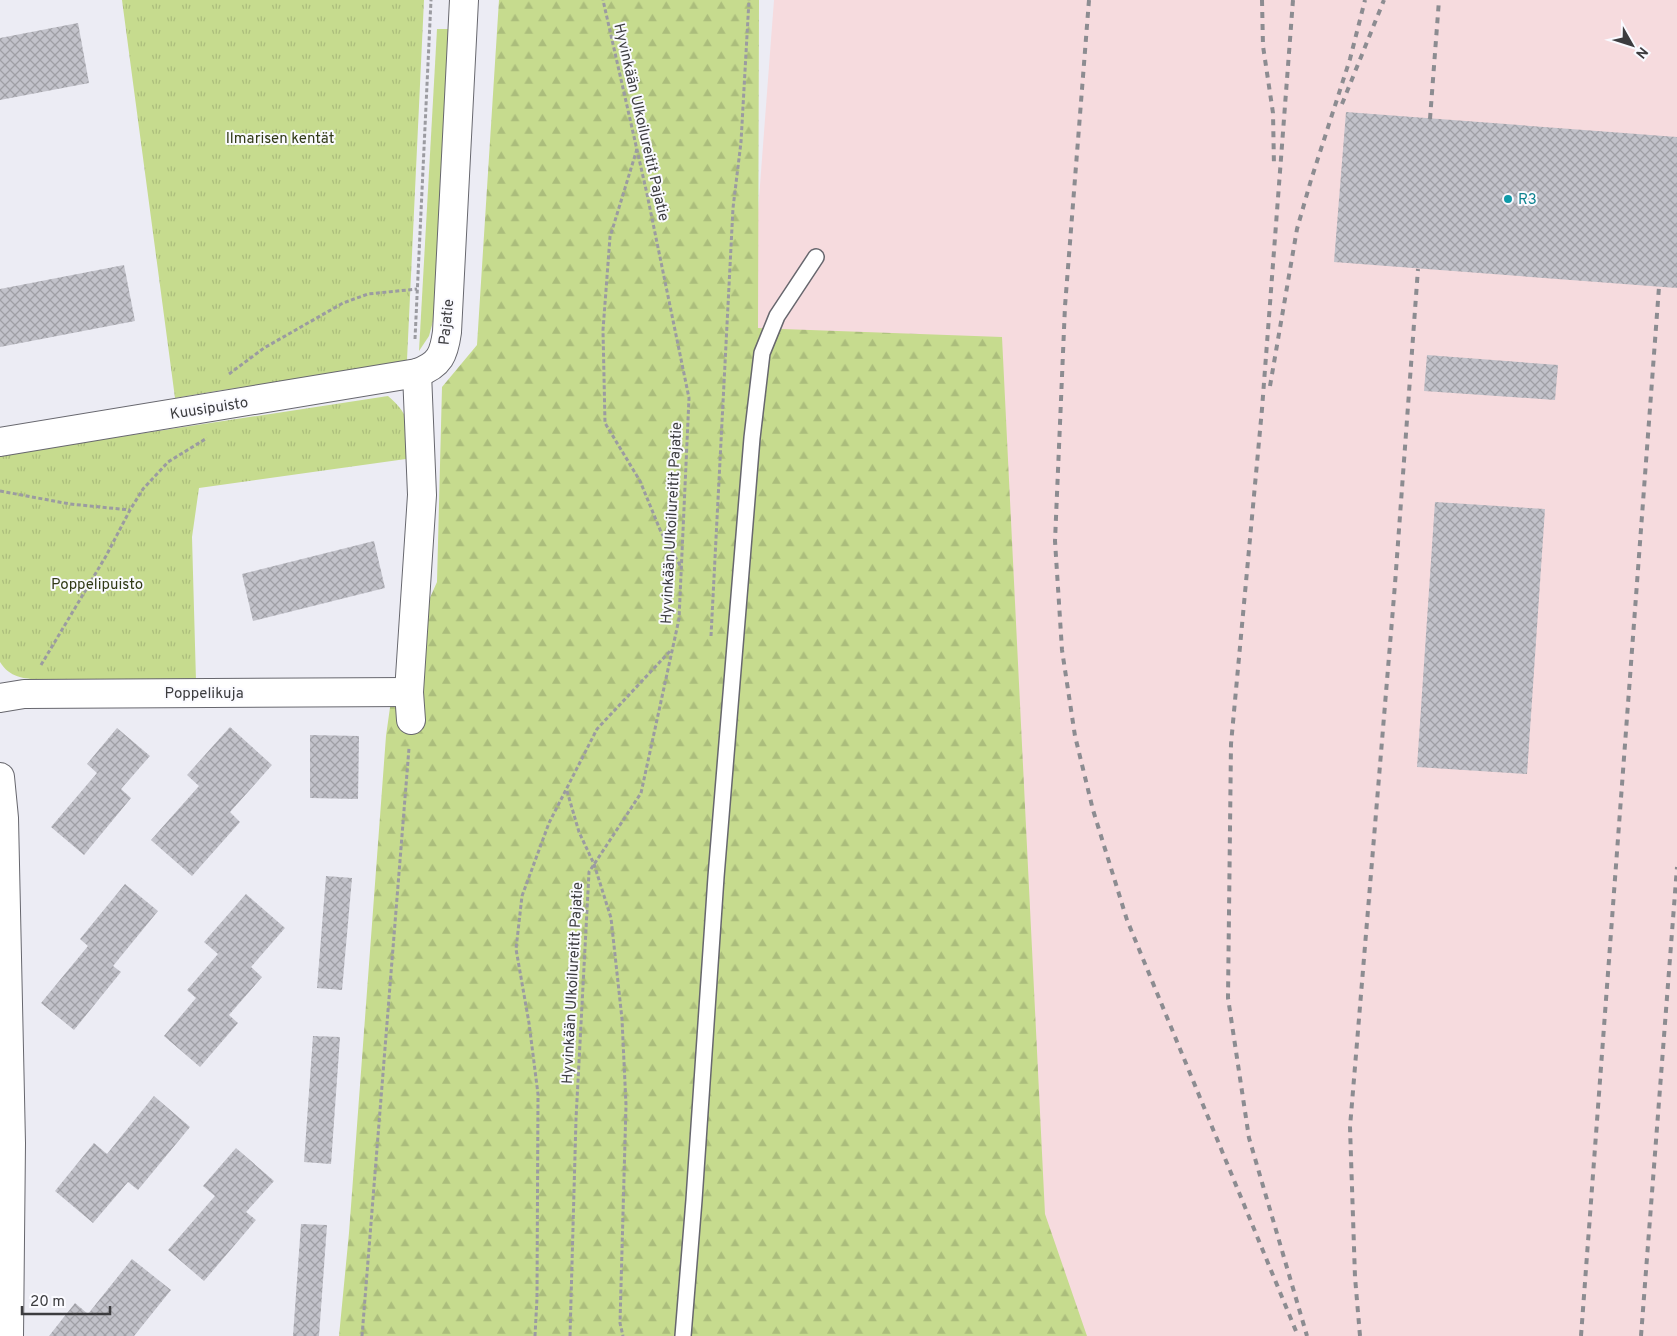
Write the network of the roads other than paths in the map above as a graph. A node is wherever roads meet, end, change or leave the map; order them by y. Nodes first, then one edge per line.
1 (464, 0) edge
2 (816, 257) dead end
3 (417, 373) junction
4 (0, 442) edge
5 (409, 692) junction
6 (12, 696) edge
7 (411, 720) road end
8 (0, 777) edge
9 (9, 1336) edge
10 (683, 1336) edge

1 - 3 street, Pajatie
2 - 10 lane
3 - 4 street, Kuusipuisto
3 - 5 street
5 - 6 street, Poppelikuja
5 - 7 street
8 - 9 street

